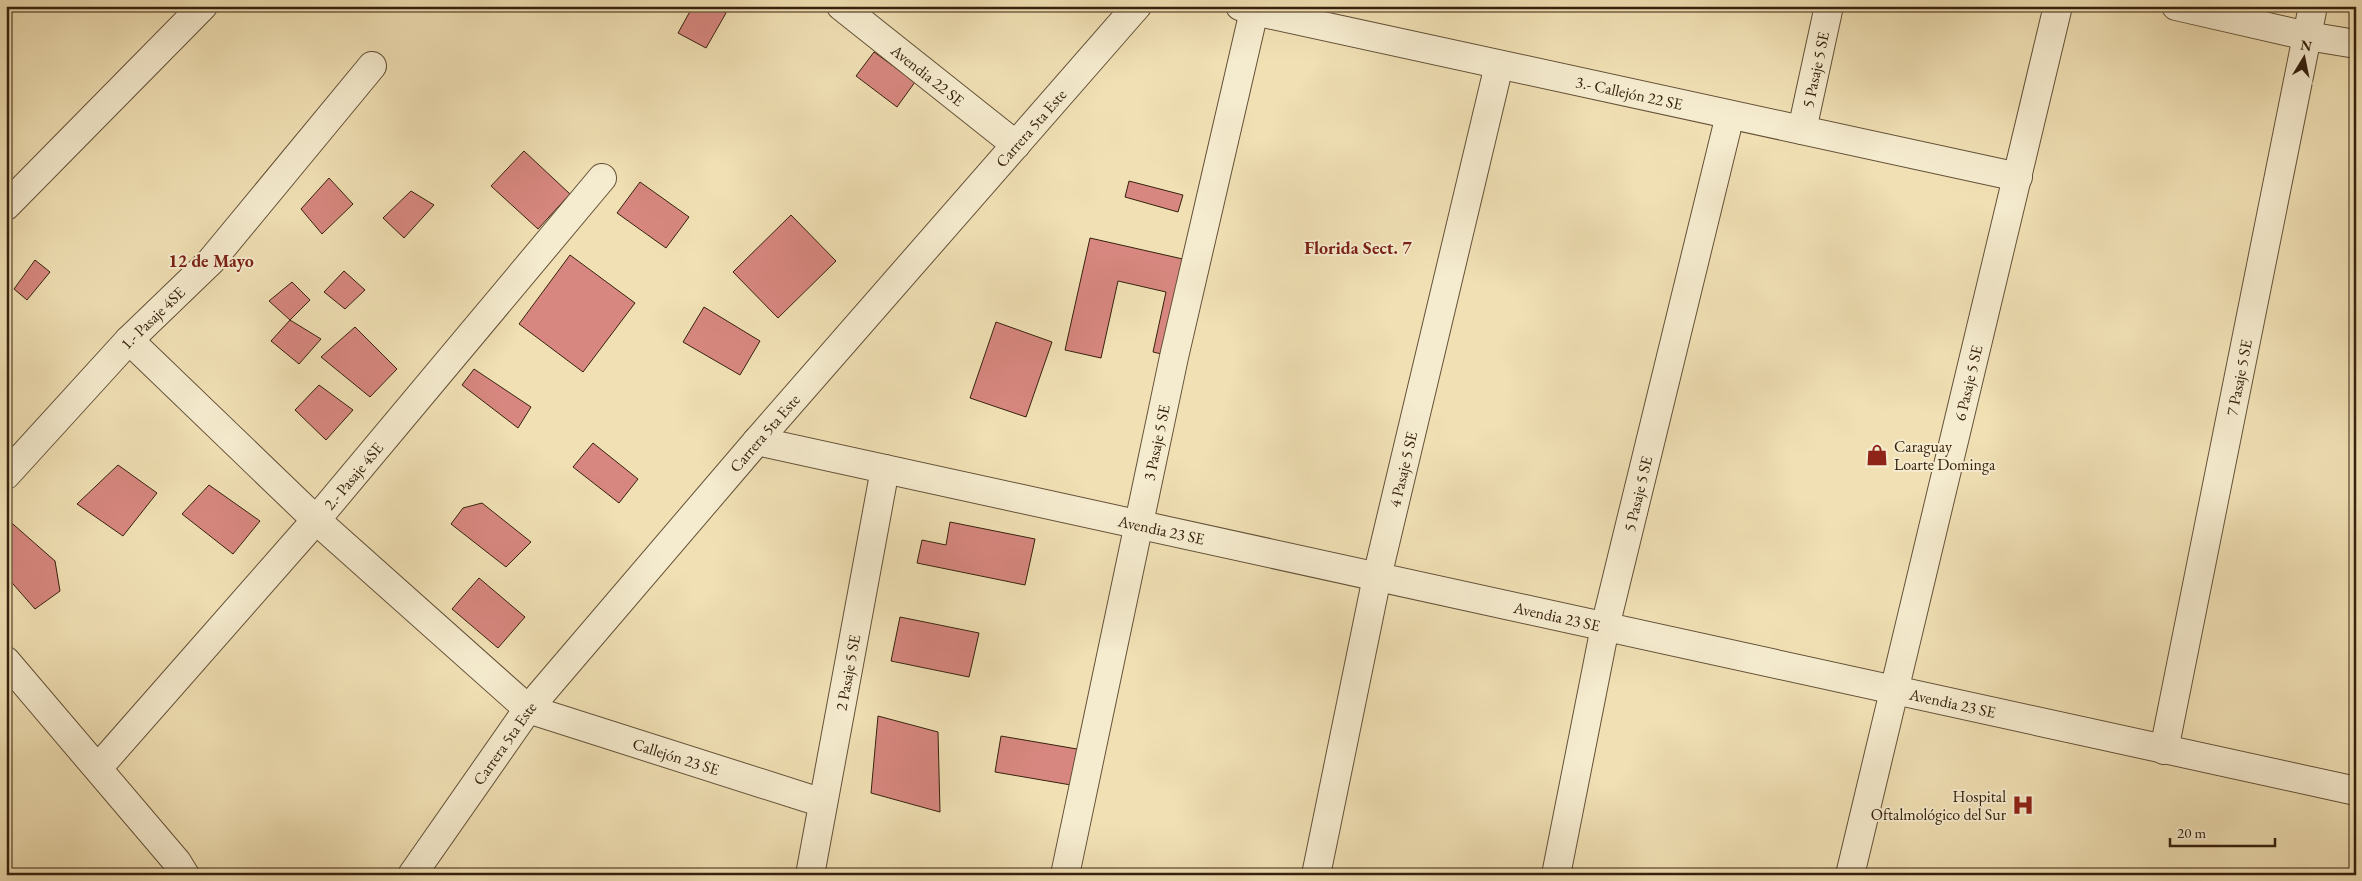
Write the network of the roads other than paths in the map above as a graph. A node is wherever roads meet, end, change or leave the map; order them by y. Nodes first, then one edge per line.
1 (203, 6) edge
2 (841, 6) edge
3 (1137, 6) edge
4 (1829, 6) edge
5 (2058, 6) edge
6 (2176, 6) edge
7 (2313, 6) edge
8 (1247, 9) edge
9 (2307, 36) junction
10 (2356, 44) edge
11 (1499, 64) junction
12 (372, 66) dead end
13 (1730, 115) junction
14 (1802, 130) junction
15 (1016, 145) junction
16 (2018, 177) junction
17 (602, 178) dead end
18 (6, 206) edge
19 (128, 340) junction
20 (757, 441) junction
21 (885, 469) junction
22 (6, 475) edge
23 (316, 520) junction
24 (1139, 525) junction
25 (1377, 577) junction
26 (1605, 627) junction
27 (6, 661) edge
28 (1894, 691) junction
29 (528, 709) junction
30 (2164, 750) junction
31 (98, 768) junction
32 (2356, 791) edge
33 (823, 803) junction
34 (185, 875) edge
35 (412, 875) edge
36 (810, 875) edge
37 (1065, 875) edge
38 (1316, 875) edge
39 (1556, 875) edge
40 (1850, 875) edge

1 - 18 street
2 - 15 street, Avendia 22 SE
3 - 15 street, Carrera 5ta Este
4 - 14 street, 5 Pasaje 5 SE
5 - 16 street, 6 Pasaje 5 SE
6 - 9 street
7 - 9 street, 7 Pasaje 5 SE
8 - 11 street, 3.- Callejón 22 SE
8 - 24 street, 3 Pasaje 5 SE
9 - 10 street
9 - 30 street, 7 Pasaje 5 SE
11 - 13 street, 3.- Callejón 22 SE
11 - 25 street, 4 Pasaje 5 SE
12 - 19 street, 1.- Pasaje 4SE
13 - 14 street, 3.- Callejón 22 SE
13 - 26 street, 5 Pasaje 5 SE
14 - 16 street, 3.- Callejón 22 SE
15 - 20 street, Carrera 5ta Este
16 - 28 street, 6 Pasaje 5 SE
17 - 23 street, 2.- Pasaje 4SE
19 - 22 street, 1.- Pasaje 4SE
19 - 23 street
20 - 21 street, Avendia 23 SE
20 - 29 street, Carrera 5ta Este
21 - 24 street, Avendia 23 SE
21 - 33 street, 2 Pasaje 5 SE
23 - 29 street
23 - 31 street, 2.- Pasaje 4SE
24 - 25 street, Avendia 23 SE
24 - 37 street, 3 Pasaje 5 SE
25 - 26 street, Avendia 23 SE
25 - 38 street, 4 Pasaje 5 SE
26 - 28 street, Avendia 23 SE
26 - 39 street, 5 Pasaje 5 SE
27 - 31 street
28 - 30 street, Avendia 23 SE
28 - 40 street, 6 Pasaje 5 SE
29 - 33 street, Callejón 23 SE
29 - 35 street, Carrera 5ta Este
30 - 32 street, Avendia 23 SE
31 - 34 street
33 - 36 street, 2 Pasaje 5 SE

